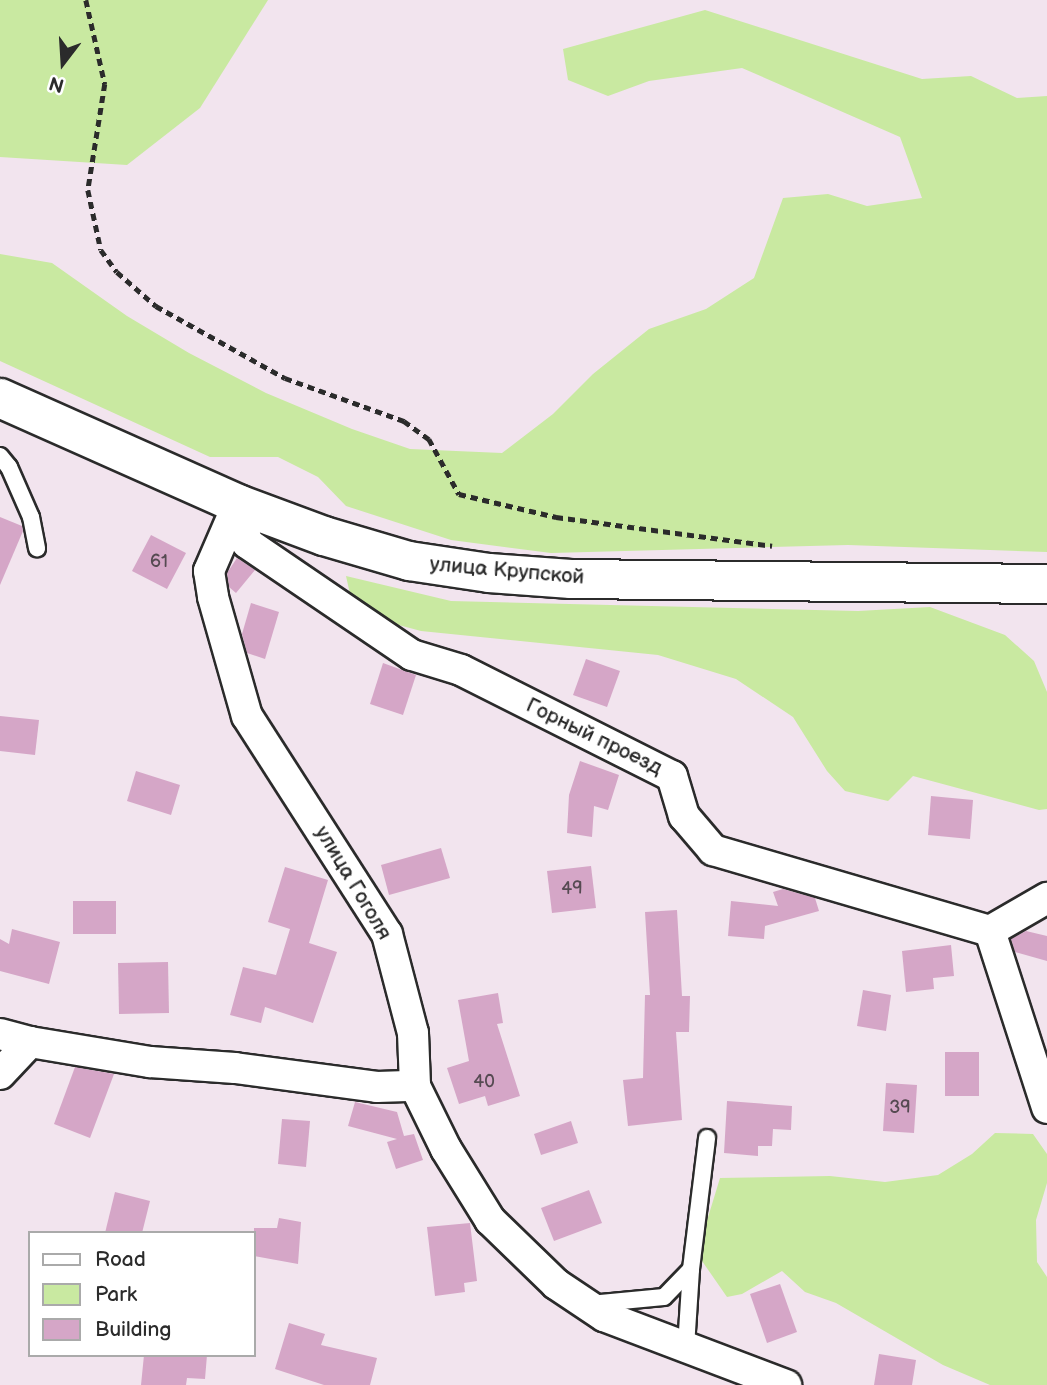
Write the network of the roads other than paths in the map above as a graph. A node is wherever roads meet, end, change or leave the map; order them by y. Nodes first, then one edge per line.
1 (0, 398) edge
2 (0, 456) edge
3 (238, 504) junction
4 (37, 548) dead end
5 (1047, 584) edge
6 (1047, 898) edge
7 (990, 931) junction
8 (0, 1034) edge
9 (30, 1042) junction
10 (1, 1075) edge
11 (415, 1086) junction
12 (1047, 1108) edge
13 (707, 1138) dead end
14 (691, 1269) junction
15 (587, 1304) junction
16 (686, 1347) junction
17 (786, 1385) edge

1 - 3 street, улица Крупской
2 - 4 lane
3 - 5 street, улица Крупской
3 - 7 street, Горный проезд
3 - 11 street, улица Гоголя
6 - 7 street
7 - 12 street
8 - 9 street
9 - 10 street
9 - 11 street
11 - 15 street, улица Гоголя
13 - 14 lane
14 - 15 lane
14 - 16 lane
15 - 16 street, улица Гоголя
16 - 17 street, улица Гоголя

